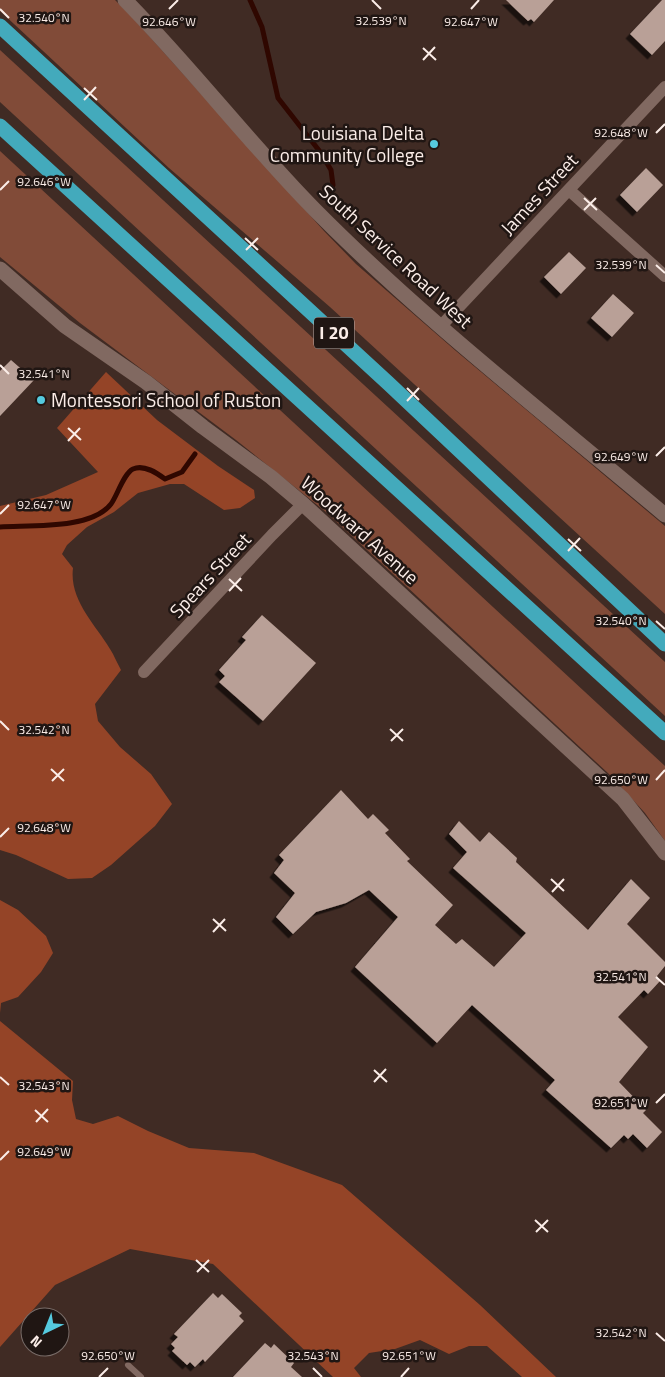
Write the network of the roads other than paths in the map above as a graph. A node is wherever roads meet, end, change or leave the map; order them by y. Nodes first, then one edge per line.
1 (125, 0) edge
2 (0, 26) edge
3 (665, 87) edge
4 (0, 126) edge
5 (569, 190) junction
6 (0, 269) edge
7 (665, 276) edge
8 (441, 326) junction
9 (303, 504) junction
10 (663, 509) edge
11 (665, 644) edge
12 (144, 672) dead end
13 (599, 673) junction
14 (665, 733) edge
15 (665, 745) edge
16 (665, 853) edge
17 (128, 1365) dead end
18 (141, 1377) edge

1 - 8 main road, South Service Road West
2 - 11 highway, I 20
3 - 5 street, James Street
4 - 13 highway
5 - 7 street
5 - 8 street, James Street
6 - 9 main road, Woodward Avenue
8 - 10 main road, South Service Road West
9 - 12 street, Spears Street
9 - 16 main road, Woodward Avenue
13 - 14 highway
13 - 15 highway
17 - 18 lane

